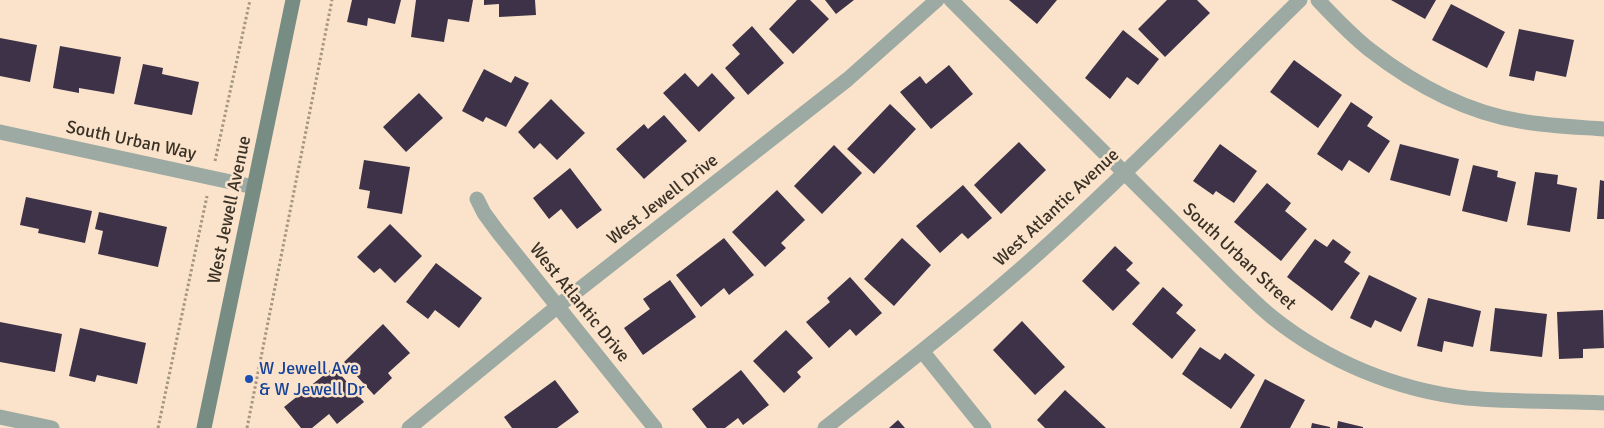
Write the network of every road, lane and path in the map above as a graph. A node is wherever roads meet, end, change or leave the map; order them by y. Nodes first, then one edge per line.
1 (250, 0) edge
2 (293, 0) edge
3 (332, 0) edge
4 (938, 0) edge
5 (951, 0) edge
6 (1300, 0) edge
7 (1318, 0) edge
8 (1604, 128) edge
9 (0, 132) edge
10 (1124, 173) junction
11 (211, 178) junction
12 (254, 188) junction
13 (477, 199) dead end
14 (558, 306) junction
15 (922, 351) junction
16 (1604, 402) edge
17 (0, 417) edge
18 (52, 428) edge
19 (158, 428) edge
20 (204, 428) edge
21 (247, 428) edge
22 (409, 428) edge
23 (655, 428) edge
24 (826, 428) edge
25 (984, 428) edge

1 - 11 path
2 - 12 main road, West Jewell Avenue
3 - 21 path
4 - 14 street, West Jewell Drive
5 - 10 street, South Urban Street
6 - 10 street, West Atlantic Avenue
7 - 8 street
9 - 11 street, South Urban Way
10 - 15 street, West Atlantic Avenue
10 - 16 street, South Urban Street
11 - 12 street, South Urban Way
11 - 19 path
12 - 20 main road, West Jewell Avenue
13 - 14 street, West Atlantic Drive
14 - 22 street, West Jewell Drive
14 - 23 street, West Atlantic Drive
15 - 24 street, West Atlantic Avenue
15 - 25 street
17 - 18 street

